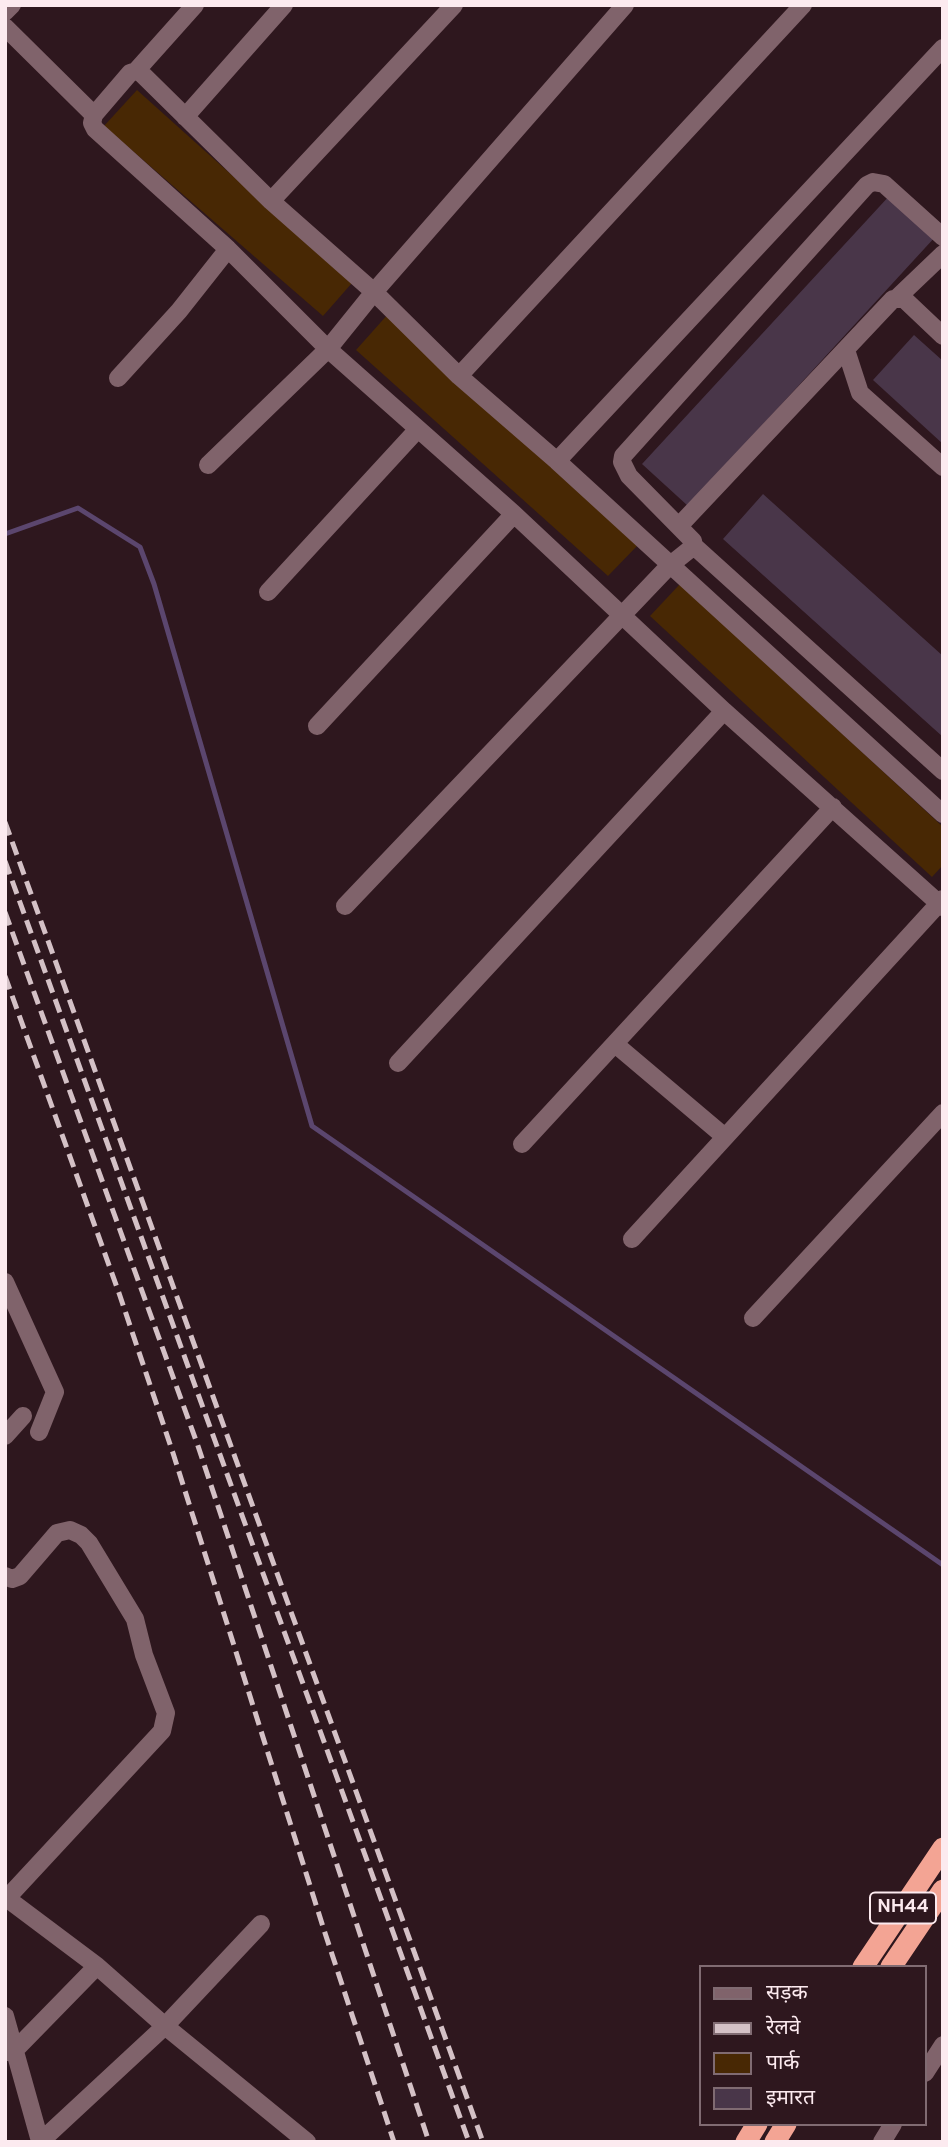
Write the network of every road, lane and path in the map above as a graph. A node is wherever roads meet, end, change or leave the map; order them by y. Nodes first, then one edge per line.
1 (12, 5) edge
2 (195, 5) edge
3 (284, 5) edge
4 (454, 5) edge
5 (625, 5) edge
6 (803, 5) edge
7 (5, 12) edge
8 (5, 27) edge
9 (943, 48) edge
10 (136, 71) junction
11 (94, 115) junction
12 (185, 117) junction
13 (271, 201) junction
14 (943, 237) edge
15 (228, 249) junction
16 (943, 254) edge
17 (374, 292) junction
18 (898, 298) junction
19 (943, 335) edge
20 (328, 349) junction
21 (846, 350) junction
22 (458, 376) junction
23 (118, 377) dead end
24 (418, 429) junction
25 (557, 461) junction
26 (208, 465) dead end
27 (943, 467) edge
28 (514, 514) junction
29 (679, 526) junction
30 (694, 545) junction
31 (669, 566) junction
32 (268, 592) dead end
33 (622, 615) junction
34 (724, 711) junction
35 (317, 726) dead end
36 (943, 771) edge
37 (833, 807) junction
38 (943, 814) edge
39 (942, 903) edge
40 (345, 906) dead end
41 (615, 1044) junction
42 (398, 1063) dead end
43 (943, 1113) edge
44 (725, 1137) junction
45 (522, 1144) dead end
46 (632, 1239) dead end
47 (5, 1282) edge
48 (753, 1318) dead end
49 (23, 1416) dead end
50 (39, 1432) dead end
51 (5, 1436) edge
52 (5, 1576) edge
53 (943, 1848) edge
54 (943, 1890) edge
55 (6, 1897) edge
56 (261, 1924) dead end
57 (864, 1965) edge
58 (892, 1965) edge
59 (97, 1966) junction
60 (5, 2016) edge
61 (165, 2026) junction
62 (943, 2045) edge
63 (9, 2052) edge
64 (927, 2070) edge
65 (756, 2126) edge
66 (785, 2126) edge
67 (892, 2126) edge
68 (40, 2142) edge
69 (307, 2142) edge
70 (746, 2142) edge
71 (775, 2142) edge
72 (882, 2142) edge

1 - 7 street
2 - 10 street
3 - 12 street
4 - 13 street
5 - 17 street
6 - 22 street
8 - 11 street
9 - 25 street
10 - 11 street
10 - 12 street
11 - 15 street
12 - 13 street
13 - 17 street
14 - 29 street
15 - 20 street
15 - 23 street
16 - 18 street
17 - 20 street
17 - 22 street
18 - 19 street
18 - 21 street
20 - 24 street
20 - 26 street
21 - 27 street
21 - 29 street
22 - 25 street
24 - 28 street
24 - 32 street
25 - 31 street
28 - 33 street
28 - 35 street
29 - 30 street
30 - 31 street
30 - 36 street
31 - 33 street
31 - 38 street
33 - 34 street
33 - 40 street
34 - 37 street
34 - 42 street
37 - 39 street
37 - 41 street
39 - 44 street
41 - 44 street
41 - 45 street
43 - 48 street
44 - 46 street
47 - 50 street
49 - 51 street
52 - 55 street
53 - 57 highway, NH44
54 - 58 highway, NH44
55 - 59 street
56 - 61 street
59 - 61 street
59 - 63 street
60 - 63 street
61 - 68 street
61 - 69 street
62 - 64 street
63 - 68 street
65 - 70 highway
66 - 71 highway
67 - 72 street

